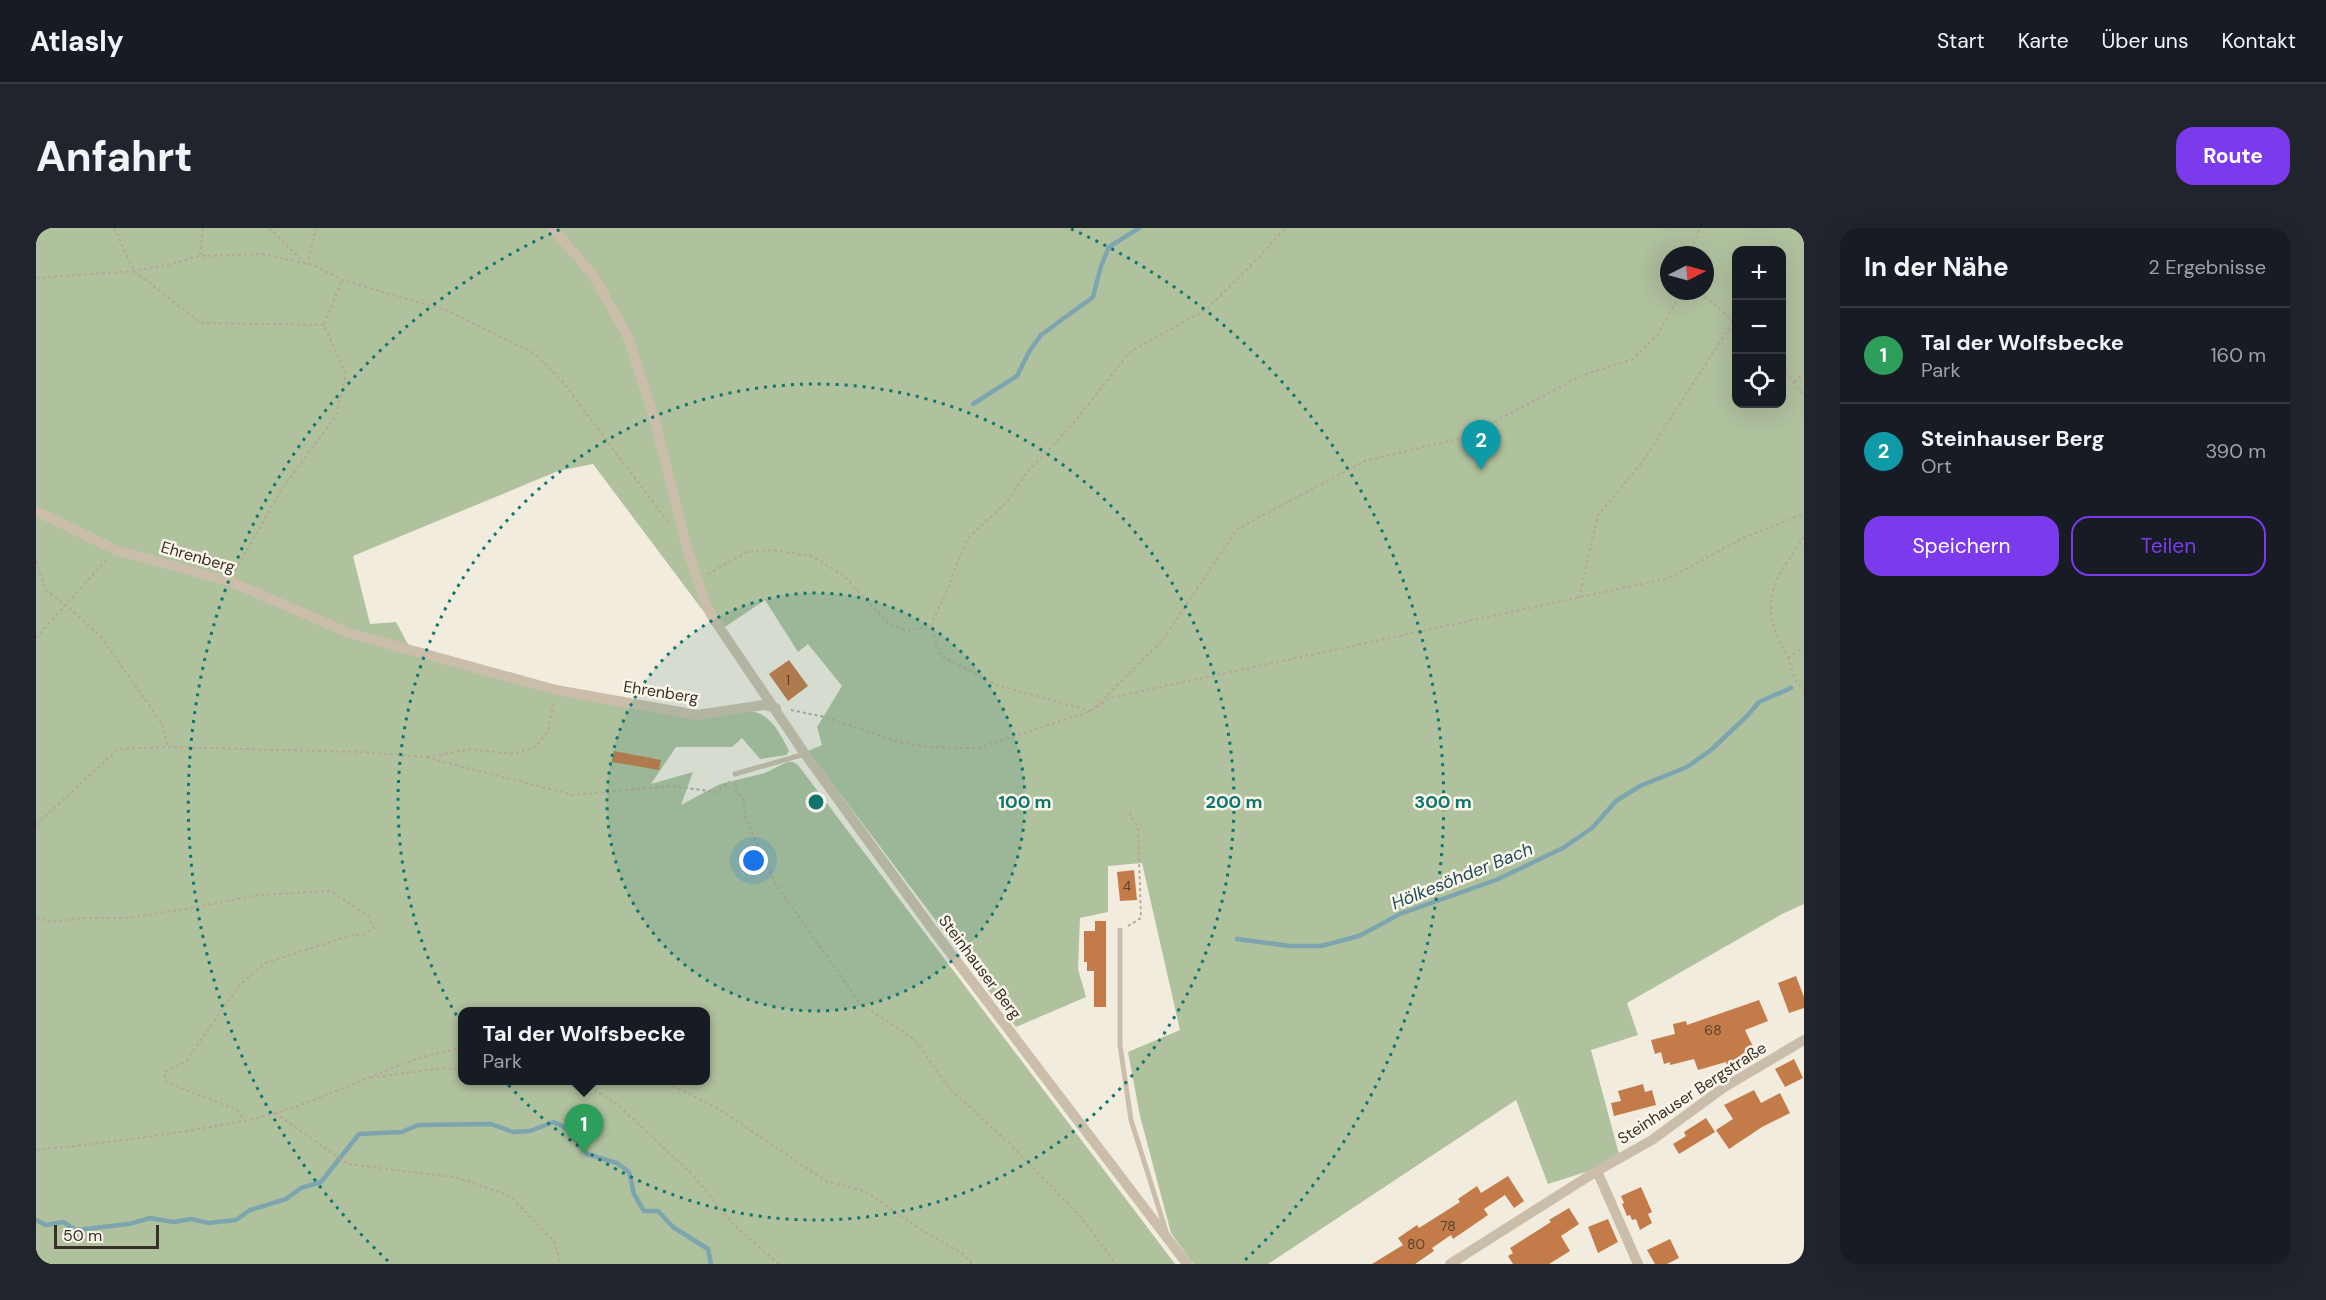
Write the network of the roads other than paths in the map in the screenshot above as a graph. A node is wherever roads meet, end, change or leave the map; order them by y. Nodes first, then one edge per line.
1 (552, 228) edge
2 (36, 511) edge
3 (776, 708) junction
4 (805, 754) junction
5 (735, 774) road end
6 (1120, 930) road end
7 (1804, 1040) edge
8 (1597, 1171) junction
9 (1168, 1239) junction
10 (1187, 1264) edge
11 (1450, 1264) edge
12 (1638, 1264) edge

1 - 3 street
2 - 3 street, Ehrenberg
3 - 4 street, Steinhauser Berg
4 - 5 lane
4 - 9 street, Steinhauser Berg
6 - 9 lane, Steinhauser Berg
7 - 8 street, Steinhauser Bergstraße
8 - 11 street, Steinhauser Bergstraße
8 - 12 street
9 - 10 street, Steinhauser Berg

